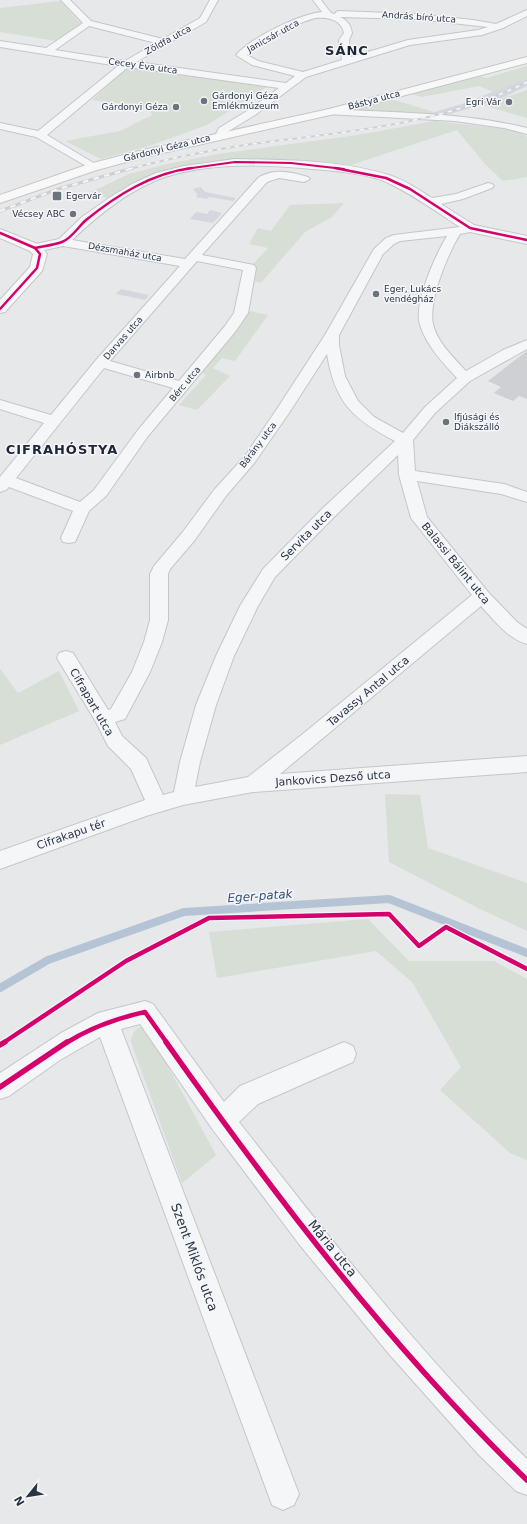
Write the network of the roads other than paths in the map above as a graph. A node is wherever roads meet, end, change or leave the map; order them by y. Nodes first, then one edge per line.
1 (65, 0) edge
2 (214, 0) edge
3 (317, 0) edge
4 (527, 13) edge
5 (339, 14) dead end
6 (328, 15) junction
7 (88, 23) junction
8 (500, 26) junction
9 (163, 42) junction
10 (0, 44) edge
11 (344, 46) junction
12 (48, 51) junction
13 (369, 55) junction
14 (527, 60) edge
15 (347, 62) junction
16 (126, 64) junction
17 (303, 75) junction
18 (287, 86) junction
19 (330, 112) junction
20 (0, 126) edge
21 (527, 131) edge
22 (40, 135) junction
23 (220, 136) junction
24 (93, 168) junction
25 (304, 179) dead end
26 (488, 186) dead end
27 (0, 199) edge
28 (431, 202) junction
29 (463, 230) junction
30 (0, 233) edge
31 (527, 240) edge
32 (63, 242) junction
33 (35, 248) junction
34 (190, 260) junction
35 (0, 309) edge
36 (332, 335) junction
37 (527, 344) edge
38 (101, 364) junction
39 (465, 378) junction
40 (183, 386) junction
41 (0, 404) edge
42 (53, 421) junction
43 (405, 440) junction
44 (407, 475) junction
45 (3, 483) edge
46 (527, 497) edge
47 (82, 509) junction
48 (69, 538) dead end
49 (482, 596) junction
50 (527, 638) edge
51 (66, 658) dead end
52 (104, 719) junction
53 (527, 764) edge
54 (253, 784) junction
55 (183, 798) junction
56 (150, 807) junction
57 (0, 860) edge
58 (106, 1021) junction
59 (344, 1054) dead end
60 (0, 1087) edge
61 (222, 1121) junction
62 (527, 1480) edge
63 (283, 1494) dead end

1 - 7 street
2 - 9 street, Zöldfa utca
3 - 6 street
4 - 8 street, Gárdonyi Géza utca
5 - 8 street, András bíró utca
6 - 11 street
6 - 17 street, Janicsár utca
7 - 9 street
7 - 12 street
8 - 13 street, Gárdonyi Géza utca
9 - 16 street, Zöldfa utca
10 - 12 street, Cecey Éva utca
11 - 13 street
11 - 15 street
12 - 16 street, Cecey Éva utca
13 - 15 street, Gárdonyi Géza utca
14 - 19 street, Bástya utca
15 - 17 street, Gárdonyi Géza utca
16 - 18 street, Cecey Éva utca
16 - 22 street, Zöldfa utca
17 - 18 street, Gárdonyi Géza utca
18 - 23 street, Gárdonyi Géza utca
19 - 21 street
19 - 23 street, Bástya utca
20 - 22 street
22 - 24 street
23 - 24 street, Gárdonyi Géza utca
24 - 27 street, Gárdonyi Géza utca
25 - 34 street, Darvas utca
26 - 28 street
28 - 29 street
28 - 32 street
29 - 31 street
29 - 36 street, Bárány utca
29 - 39 street
30 - 33 street
32 - 33 street
32 - 34 street, Dézsmaház utca
33 - 35 street
34 - 38 street, Darvas utca
34 - 40 street, Bérc utca
36 - 43 street
36 - 52 street, Bárány utca
37 - 39 street, Servita utca
38 - 40 street
38 - 42 street, Darvas utca
39 - 43 street, Servita utca
40 - 47 street, Bérc utca
41 - 42 street
42 - 45 street, Darvas utca
43 - 44 street, Balassi Bálint utca
43 - 55 street, Servita utca
44 - 46 street
44 - 49 street, Balassi Bálint utca
45 - 47 street
47 - 48 street, Bérc utca
49 - 50 street, Balassi Bálint utca
49 - 54 street, Tavassy Antal utca
51 - 52 street, Cifrapart utca
52 - 56 street, Cifrapart utca
53 - 54 street, Jankovics Dezső utca
54 - 55 street, Jankovics Dezső utca
55 - 56 street, Jankovics Dezső utca
56 - 57 street, Cifrakapu tér
58 - 60 street
58 - 61 street, Mária utca
58 - 63 street, Szent Miklós utca
59 - 61 street
61 - 62 street, Mária utca

